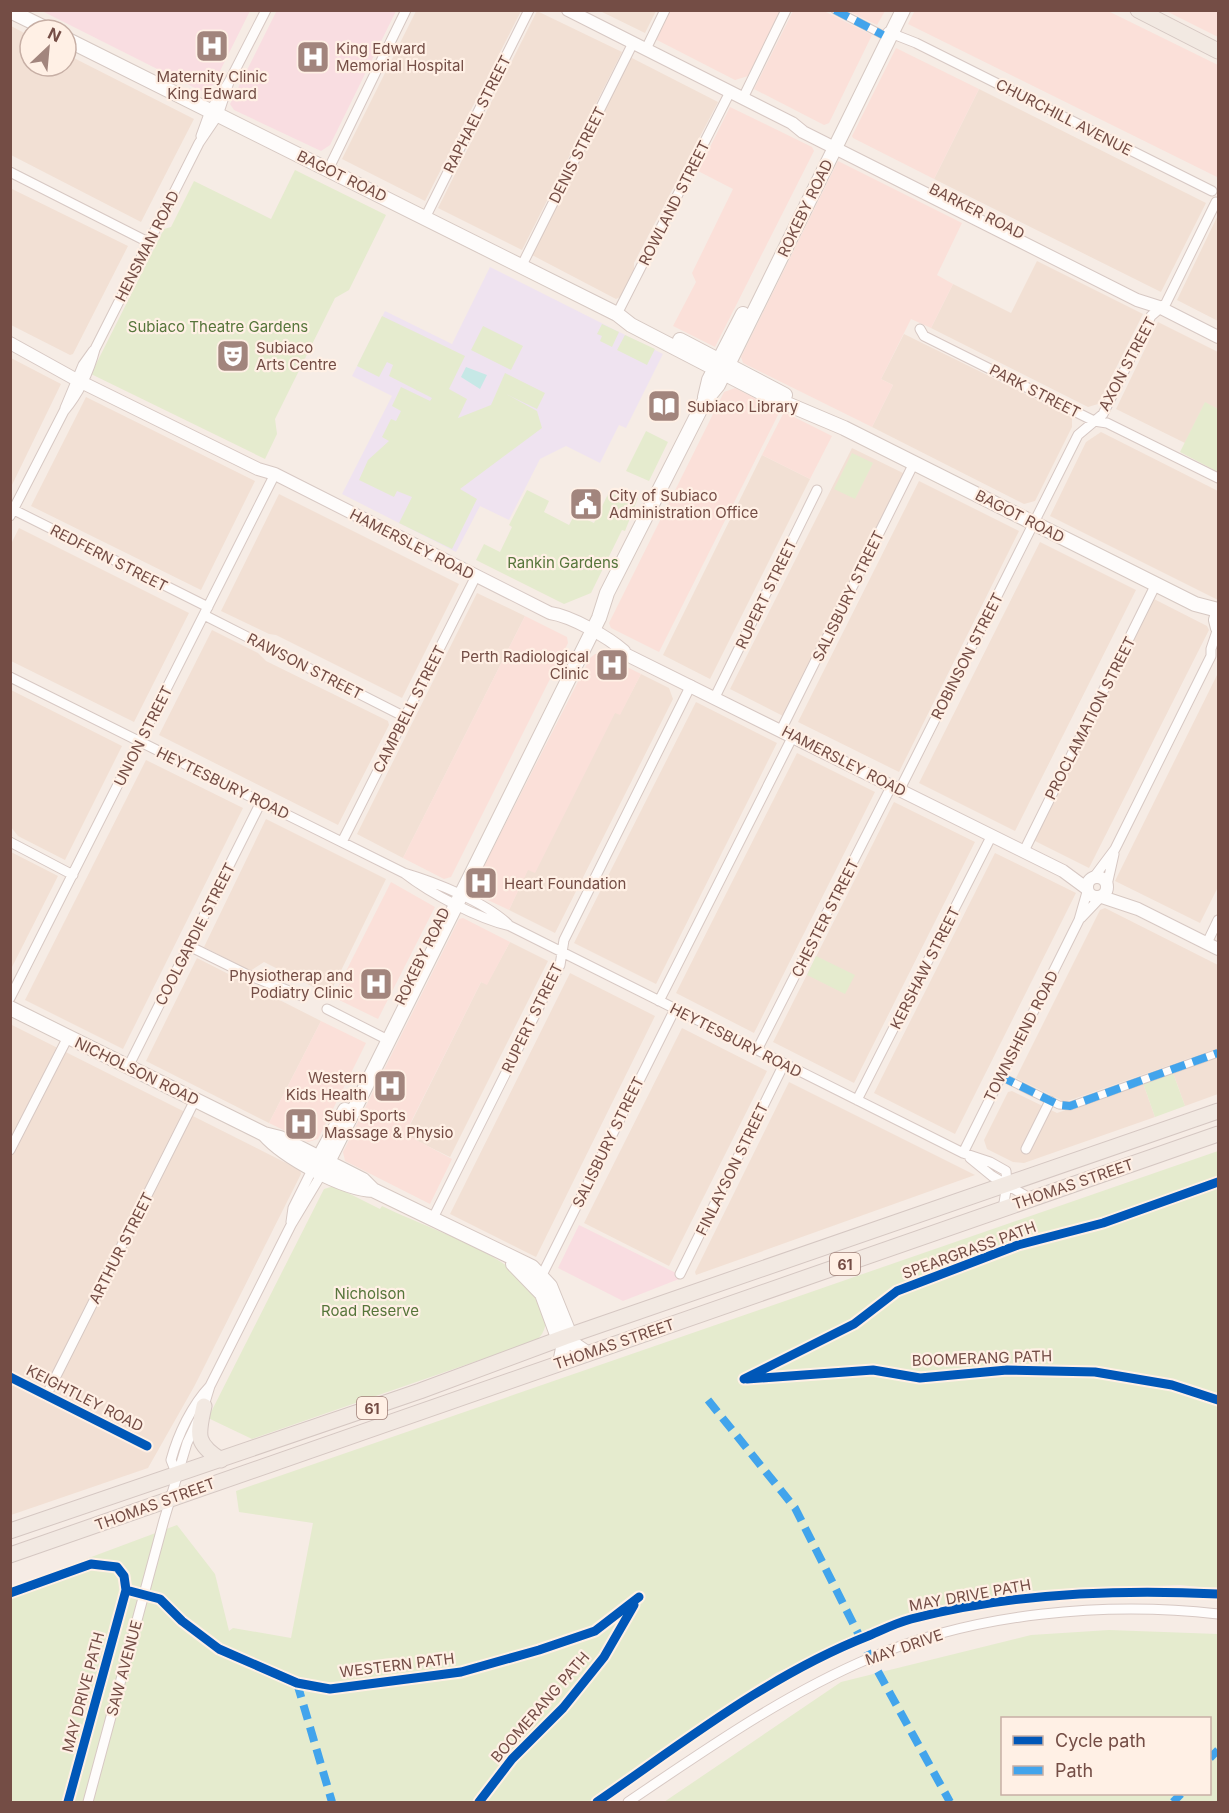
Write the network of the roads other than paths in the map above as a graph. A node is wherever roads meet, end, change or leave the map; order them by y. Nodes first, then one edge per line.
1 (266, 10) edge
2 (406, 10) edge
3 (529, 10) edge
4 (568, 10) edge
5 (665, 10) edge
6 (786, 10) edge
7 (835, 10) edge
8 (895, 10) edge
9 (903, 10) edge
10 (1137, 10) edge
11 (10, 11) edge
12 (1149, 14) edge
13 (24, 18) edge
14 (888, 31) junction
15 (633, 43) junction
16 (78, 45) edge
17 (646, 50) junction
18 (1218, 51) edge
19 (730, 92) junction
20 (743, 98) junction
21 (214, 113) junction
22 (833, 143) junction
23 (328, 170) junction
24 (10, 172) edge
25 (1215, 188) edge
26 (1217, 202) edge
27 (425, 218) junction
28 (148, 242) junction
29 (521, 267) junction
30 (1159, 307) junction
31 (618, 314) junction
32 (920, 329) dead end
33 (1218, 337) edge
34 (10, 343) edge
35 (721, 367) junction
36 (80, 378) junction
37 (1094, 421) junction
38 (914, 463) junction
39 (275, 474) junction
40 (1218, 478) edge
41 (817, 490) dead end
42 (12, 512) edge
43 (1034, 523) junction
44 (477, 576) junction
45 (1156, 584) junction
46 (206, 611) junction
47 (1218, 618) edge
48 (587, 633) junction
49 (1215, 653) edge
50 (10, 676) edge
51 (691, 685) junction
52 (715, 697) junction
53 (405, 717) junction
54 (781, 730) junction
55 (793, 736) junction
56 (140, 742) junction
57 (896, 787) junction
58 (261, 802) junction
59 (992, 835) junction
60 (10, 842) edge
61 (342, 842) junction
62 (1115, 849) junction
63 (1023, 851) junction
64 (73, 874) junction
65 (1090, 884) junction
66 (1104, 892) junction
67 (455, 898) junction
68 (1079, 920) junction
69 (1218, 920) edge
70 (1207, 944) junction
71 (189, 946) junction
72 (1218, 949) edge
73 (562, 952) junction
74 (302, 996) dead end
75 (10, 998) edge
76 (659, 1001) junction
77 (10, 1008) edge
78 (327, 1009) dead end
79 (675, 1009) junction
80 (68, 1036) junction
81 (385, 1038) junction
82 (758, 1050) junction
83 (1218, 1053) edge
84 (784, 1064) junction
85 (128, 1067) junction
86 (1000, 1076) junction
87 (195, 1100) junction
88 (857, 1100) junction
89 (1050, 1101) junction
90 (1218, 1111) edge
91 (1218, 1134) edge
92 (1026, 1149) dead end
93 (10, 1150) edge
94 (963, 1153) junction
95 (321, 1165) junction
96 (1007, 1184) junction
97 (1031, 1200) junction
98 (1003, 1209) junction
99 (432, 1220) junction
100 (502, 1255) junction
101 (680, 1274) dead end
102 (542, 1275) junction
103 (565, 1337) junction
104 (587, 1353) junction
105 (560, 1363) junction
106 (10, 1377) edge
107 (210, 1386) junction
108 (46, 1395) junction
109 (204, 1406) junction
110 (147, 1446) dead end
111 (221, 1460) junction
112 (177, 1475) junction
113 (171, 1498) junction
114 (10, 1531) edge
115 (10, 1555) edge
116 (1218, 1614) edge
117 (88, 1803) edge
118 (628, 1803) edge

1 - 21 street, HENSMAN ROAD
2 - 23 street
3 - 27 street, RAPHAEL STREET
4 - 15 street, BARKER ROAD
5 - 17 street
6 - 20 street
7 - 14 street
8 - 14 main road, ROKEBY ROAD
9 - 14 main road, ROKEBY ROAD
10 - 12 main road
11 - 13 main road
12 - 18 main road
14 - 22 main road, ROKEBY ROAD
14 - 25 street, CHURCHILL AVENUE
15 - 17 street, BARKER ROAD
15 - 29 street, DENIS STREET
16 - 21 main road, BAGOT ROAD
17 - 19 street, BARKER ROAD
19 - 20 street, BARKER ROAD
19 - 31 street, ROWLAND STREET
20 - 22 street, BARKER ROAD
21 - 23 main road, BAGOT ROAD
21 - 28 street, HENSMAN ROAD
22 - 30 street, BARKER ROAD
22 - 35 main road, ROKEBY ROAD
23 - 27 main road, BAGOT ROAD
24 - 28 street
25 - 26 street
26 - 30 street, AXON STREET
27 - 29 main road, BAGOT ROAD
28 - 36 street, HENSMAN ROAD
29 - 31 main road, BAGOT ROAD
30 - 33 street, BARKER ROAD
30 - 37 street, AXON STREET
31 - 35 main road, BAGOT ROAD
32 - 37 street, PARK STREET
34 - 36 street, HAMERSLEY ROAD
35 - 38 main road, BAGOT ROAD
35 - 48 main road, ROKEBY ROAD
36 - 39 street, HAMERSLEY ROAD
36 - 42 street, HENSMAN ROAD
37 - 40 street, PARK STREET
37 - 43 street, AXON STREET
38 - 43 main road, BAGOT ROAD
38 - 54 street, SALISBURY STREET
39 - 44 street, HAMERSLEY ROAD
39 - 46 street, UNION STREET
41 - 52 street, RUPERT STREET
42 - 46 street, REDFERN STREET
43 - 45 main road, BAGOT ROAD
43 - 57 street, ROBINSON STREET
44 - 48 street, HAMERSLEY ROAD
44 - 53 street, CAMPBELL STREET
45 - 47 main road, BAGOT ROAD
45 - 63 street, PROCLAMATION STREET
46 - 53 street, RAWSON STREET
46 - 56 street, UNION STREET
47 - 49 street, TOWNSHEND ROAD
48 - 51 street, HAMERSLEY ROAD
48 - 67 main road, ROKEBY ROAD
49 - 62 street, TOWNSHEND ROAD
50 - 56 street, HEYTESBURY ROAD
51 - 52 street, HAMERSLEY ROAD
51 - 73 street, RUPERT STREET
52 - 54 street, HAMERSLEY ROAD
53 - 61 street, CAMPBELL STREET
54 - 55 street, HAMERSLEY ROAD
55 - 57 street, HAMERSLEY ROAD
55 - 76 street
56 - 58 street, HEYTESBURY ROAD
56 - 64 street, UNION STREET
57 - 59 street, HAMERSLEY ROAD
57 - 82 street, CHESTER STREET
58 - 61 street, HEYTESBURY ROAD
58 - 71 street, COOLGARDIE STREET
59 - 63 street, HAMERSLEY ROAD
59 - 88 street, KERSHAW STREET
60 - 64 street
61 - 67 street, HEYTESBURY ROAD
62 - 65 street, TOWNSHEND ROAD
62 - 66 street, TOWNSHEND ROAD
63 - 65 street, HAMERSLEY ROAD
64 - 75 street, UNION STREET
65 - 66 street
65 - 66 street
65 - 68 street, TOWNSHEND ROAD
66 - 68 street, TOWNSHEND ROAD
66 - 70 street
67 - 73 street, HEYTESBURY ROAD
67 - 81 main road, ROKEBY ROAD
68 - 86 street, TOWNSHEND ROAD
69 - 70 street
70 - 72 street
71 - 74 street
71 - 85 street, COOLGARDIE STREET
73 - 76 street, HEYTESBURY ROAD
73 - 99 street, RUPERT STREET
76 - 79 street, HEYTESBURY ROAD
77 - 80 main road, NICHOLSON ROAD
78 - 81 street
79 - 82 street, HEYTESBURY ROAD
79 - 102 street, SALISBURY STREET
80 - 85 main road, NICHOLSON ROAD
80 - 93 street
81 - 95 main road, ROKEBY ROAD
82 - 84 street, HEYTESBURY ROAD
83 - 89 street
84 - 88 street, HEYTESBURY ROAD
84 - 101 street, FINLAYSON STREET
85 - 87 main road, NICHOLSON ROAD
86 - 89 street
86 - 94 street, TOWNSHEND ROAD
87 - 95 main road, NICHOLSON ROAD
87 - 108 street, ARTHUR STREET
88 - 94 street, HEYTESBURY ROAD
89 - 92 street
90 - 96 main road, THOMAS STREET / 61
91 - 97 main road, THOMAS STREET / 61
94 - 96 street, HEYTESBURY ROAD
95 - 99 main road, NICHOLSON ROAD
95 - 107 street, ROKEBY ROAD
96 - 97 street, HEYTESBURY ROAD
96 - 98 street
96 - 103 main road, THOMAS STREET / 61
97 - 98 main road, THOMAS STREET / 61
98 - 104 main road, THOMAS STREET / 61
99 - 100 main road, NICHOLSON ROAD
100 - 102 main road, NICHOLSON ROAD
100 - 103 main road, NICHOLSON ROAD
102 - 103 main road
103 - 104 main road, NICHOLSON ROAD
103 - 105 main road
103 - 111 main road, THOMAS STREET / 61
104 - 105 main road, THOMAS STREET / 61
105 - 113 main road, THOMAS STREET / 61
106 - 108 street, KEIGHTLEY ROAD
107 - 109 street, ROKEBY ROAD
107 - 112 street, ROKEBY ROAD
108 - 110 street, KEIGHTLEY ROAD
109 - 111 main road
109 - 112 street, ROKEBY ROAD
111 - 112 main road, THOMAS STREET / 61
112 - 113 street, ROKEBY ROAD
112 - 114 main road, THOMAS STREET / 61
113 - 115 main road, THOMAS STREET / 61
113 - 117 street, SAW AVENUE
116 - 118 street, MAY DRIVE

